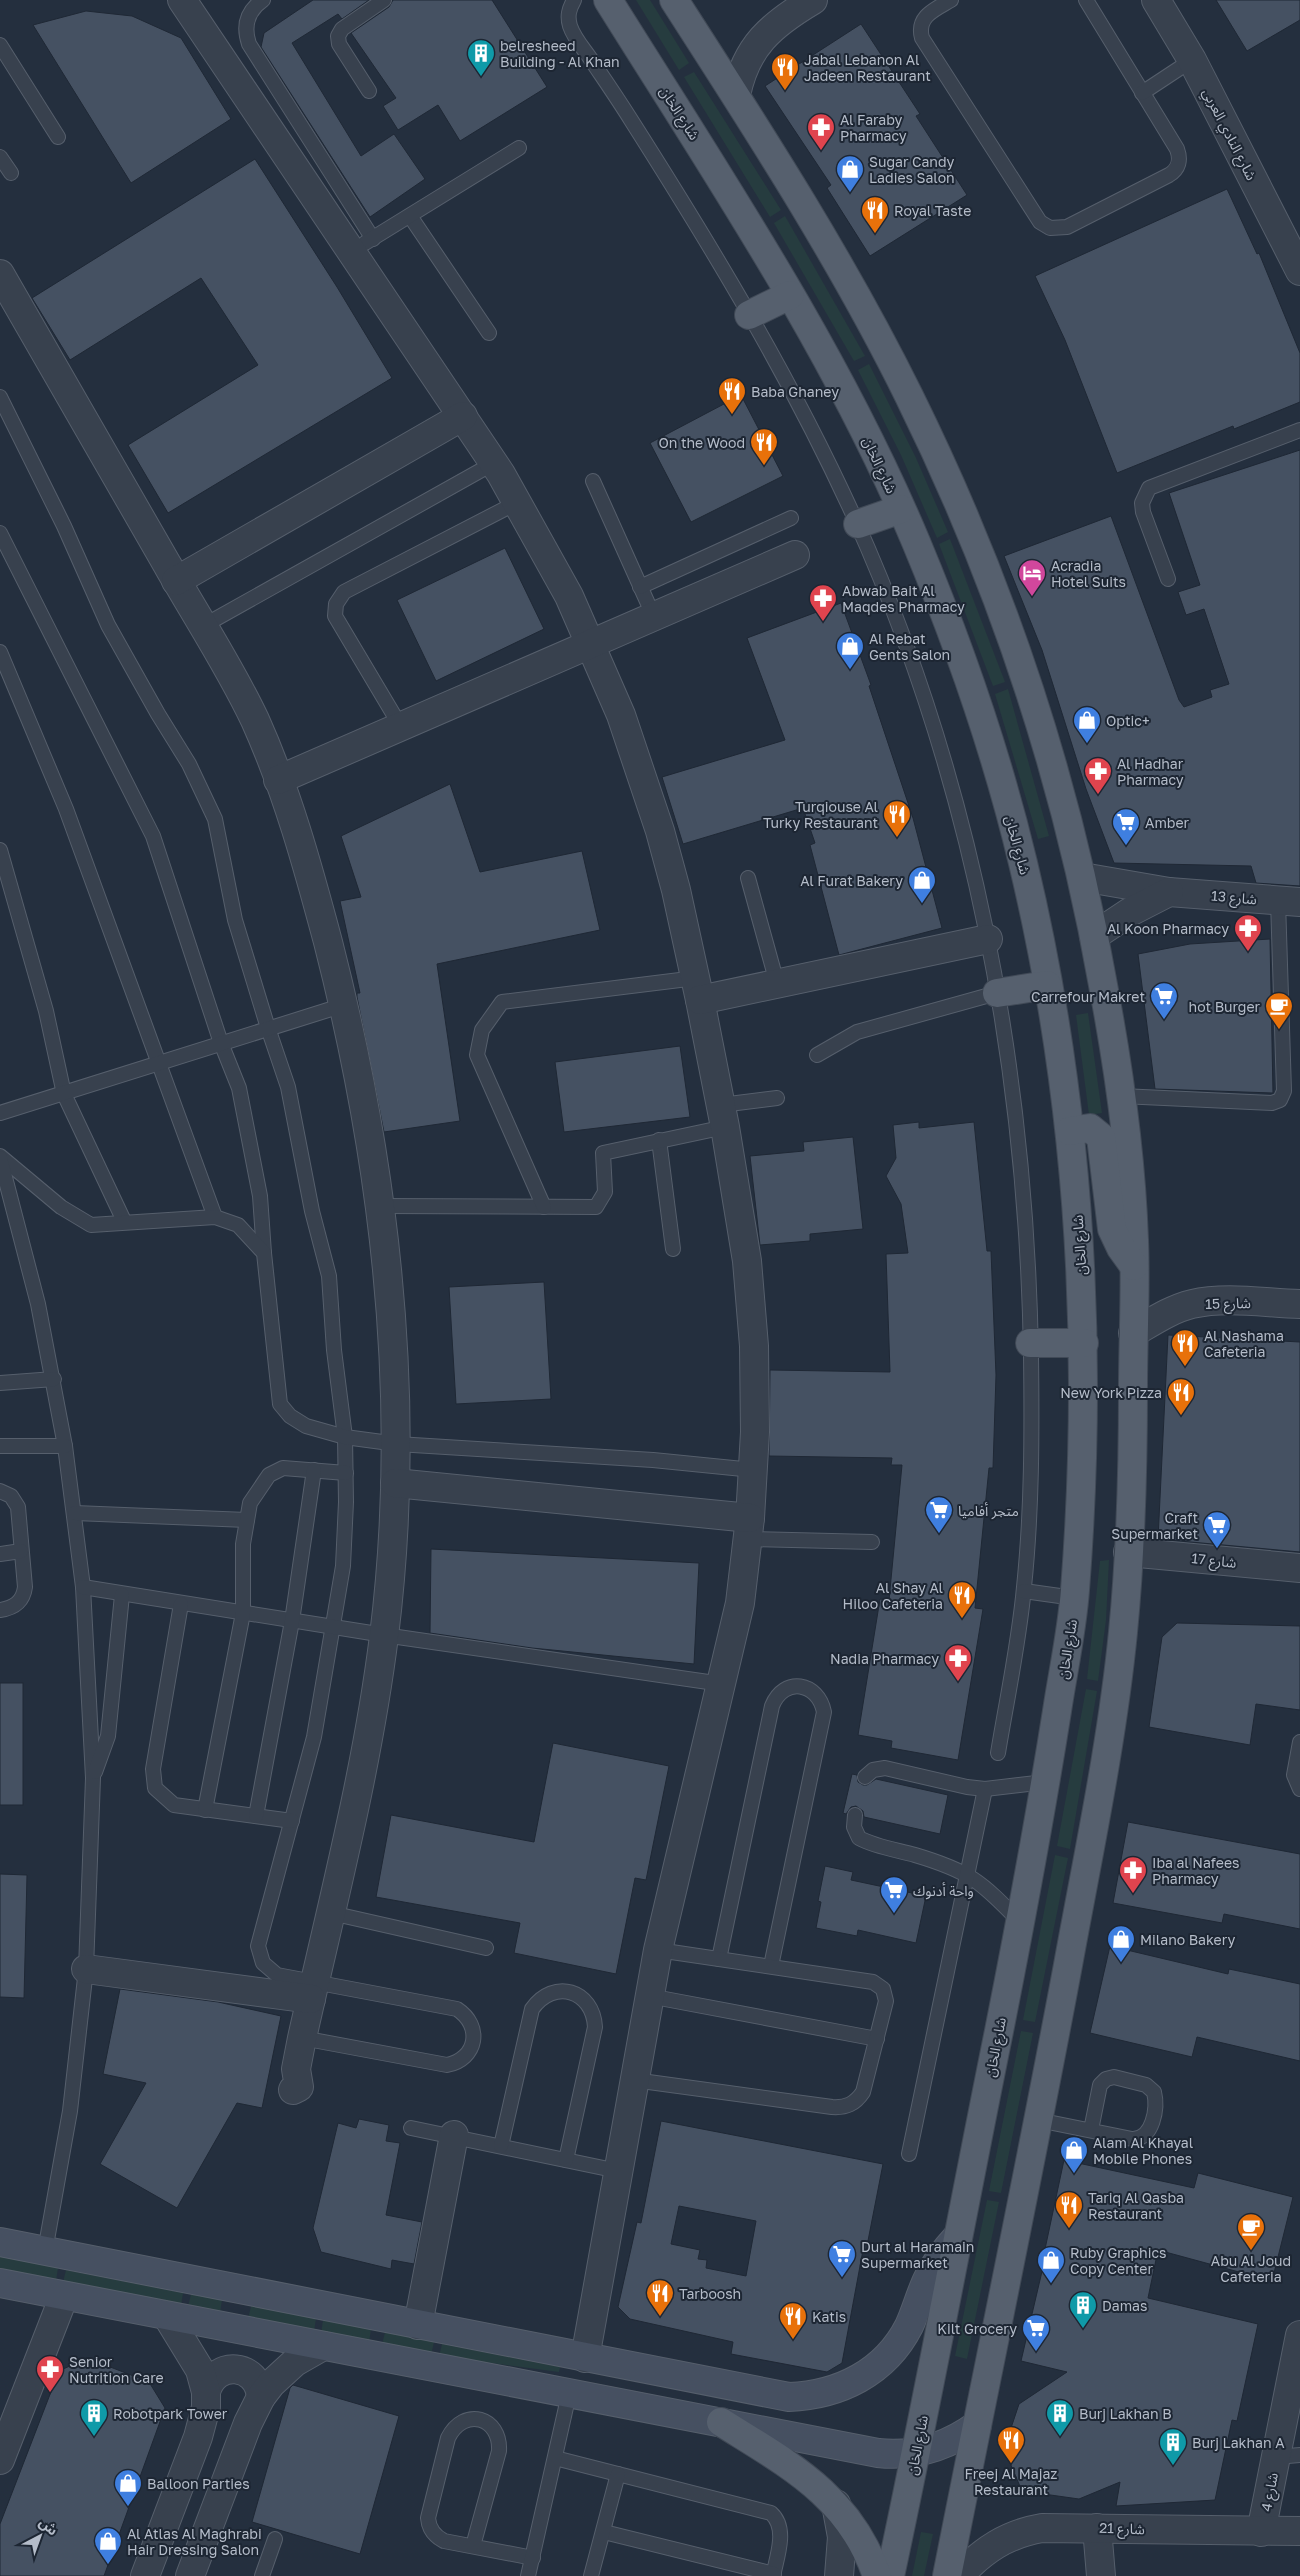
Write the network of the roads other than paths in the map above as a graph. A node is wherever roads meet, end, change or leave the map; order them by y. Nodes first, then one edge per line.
1 (182, 0) edge
2 (263, 0) edge
3 (384, 0) edge
4 (574, 0) edge
5 (608, 0) edge
6 (674, 0) edge
7 (813, 0) edge
8 (951, 0) edge
9 (1086, 0) edge
10 (1156, 0) edge
11 (0, 45) edge
12 (1192, 60) junction
13 (369, 91) dead end
14 (1142, 92) junction
15 (736, 95) junction
16 (58, 137) dead end
17 (520, 148) dead end
18 (0, 157) edge
19 (11, 173) dead end
20 (410, 216) junction
21 (362, 245) junction
22 (1300, 270) edge
23 (0, 274) edge
24 (790, 294) junction
25 (749, 315) junction
26 (489, 333) dead end
27 (0, 397) edge
28 (463, 416) junction
29 (1300, 430) edge
30 (494, 463) junction
31 (593, 481) dead end
32 (518, 502) junction
33 (901, 509) junction
34 (791, 518) dead end
35 (858, 524) junction
36 (0, 533) edge
37 (795, 556) dead end
38 (1168, 579) dead end
39 (176, 581) junction
40 (640, 587) junction
41 (654, 617) junction
42 (203, 626) junction
43 (592, 644) junction
44 (0, 652) edge
45 (401, 727) junction
46 (278, 780) junction
47 (0, 850) edge
48 (1082, 877) junction
49 (748, 878) dead end
50 (1169, 892) junction
51 (1289, 901) edge
52 (1094, 936) junction
53 (988, 939) junction
54 (777, 983) junction
55 (1047, 985) junction
56 (698, 989) junction
57 (998, 993) junction
58 (344, 1005) junction
59 (268, 1028) junction
60 (221, 1043) junction
61 (817, 1055) dead end
62 (159, 1064) junction
63 (64, 1094) junction
64 (1121, 1096) junction
65 (777, 1098) dead end
66 (0, 1113) edge
67 (723, 1116) junction
68 (1070, 1131) junction
69 (659, 1140) junction
70 (0, 1157) edge
71 (381, 1206) junction
72 (544, 1207) junction
73 (215, 1217) junction
74 (124, 1222) junction
75 (673, 1249) dead end
76 (264, 1252) junction
77 (1134, 1266) junction
78 (1300, 1304) edge
79 (1133, 1333) junction
80 (1030, 1343) junction
81 (1084, 1343) junction
82 (54, 1379) junction
83 (0, 1383) edge
84 (345, 1437) junction
85 (397, 1444) junction
86 (0, 1446) edge
87 (65, 1446) junction
88 (314, 1470) junction
89 (753, 1470) junction
90 (346, 1473) junction
91 (395, 1483) junction
92 (0, 1490) edge
93 (75, 1513) junction
94 (247, 1520) junction
95 (749, 1528) junction
96 (872, 1542) dead end
97 (21, 1551) junction
98 (1128, 1552) junction
99 (0, 1554) edge
100 (1300, 1568) edge
101 (83, 1587) junction
102 (1024, 1591) junction
103 (122, 1595) junction
104 (1074, 1598) junction
105 (181, 1604) junction
106 (0, 1610) edge
107 (243, 1613) junction
108 (292, 1621) junction
109 (334, 1627) junction
110 (384, 1635) junction
111 (722, 1684) junction
112 (1300, 1742) edge
113 (998, 1753) dead end
114 (865, 1777) dead end
115 (93, 1778) junction
116 (1045, 1782) junction
117 (1300, 1788) edge
118 (986, 1789) junction
119 (205, 1810) junction
120 (256, 1816) junction
121 (855, 1816) dead end
122 (292, 1821) junction
123 (966, 1873) junction
124 (331, 1913) junction
125 (1020, 1922) junction
126 (486, 1948) dead end
127 (658, 1950) junction
128 (718, 1959) junction
129 (771, 1966) junction
130 (86, 1969) junction
131 (313, 1990) junction
132 (649, 1996) junction
133 (302, 2038) junction
134 (877, 2039) junction
135 (634, 2080) junction
136 (293, 2090) dead end
137 (1038, 2120) junction
138 (411, 2128) dead end
139 (1091, 2130) junction
140 (454, 2136) junction
141 (501, 2146) junction
142 (908, 2154) dead end
143 (566, 2160) junction
144 (618, 2171) junction
145 (958, 2236) junction
146 (0, 2242) edge
147 (45, 2251) junction
148 (0, 2283) edge
149 (64, 2296) junction
150 (168, 2316) junction
151 (418, 2325) junction
152 (1300, 2335) edge
153 (323, 2346) junction
154 (585, 2358) junction
155 (206, 2392) junction
156 (569, 2394) junction
157 (261, 2398) junction
158 (721, 2422) junction
159 (977, 2425) junction
160 (916, 2453) junction
161 (1288, 2456) edge
162 (555, 2458) junction
163 (0, 2460) edge
164 (618, 2474) junction
165 (836, 2504) junction
166 (1097, 2528) junction
167 (1300, 2531) edge
168 (604, 2532) junction
169 (1261, 2532) junction
170 (275, 2539) dead end
171 (473, 2546) junction
172 (532, 2558) junction
173 (774, 2575) edge
174 (144, 2576) edge
175 (190, 2576) edge
176 (262, 2576) edge
177 (528, 2576) edge
178 (591, 2576) edge
179 (839, 2576) edge
180 (877, 2576) edge
181 (890, 2576) edge
182 (947, 2576) edge
183 (959, 2576) edge
184 (1101, 2576) edge

1 - 21 street
2 - 21 lane
3 - 13 lane
4 - 25 lane
5 - 24 main road, شارع الخان
6 - 15 main road
7 - 15 street
8 - 14 lane
9 - 14 lane
10 - 12 street, شارع النادي العربي
11 - 16 lane
12 - 14 lane
12 - 22 street, شارع النادي العربي
15 - 48 main road
17 - 20 lane
18 - 19 lane
20 - 21 lane
20 - 26 lane
21 - 28 street
23 - 39 street
24 - 25 main road
24 - 33 main road, شارع الخان
25 - 35 lane
27 - 59 lane
28 - 30 street
28 - 39 street
29 - 38 lane
30 - 32 street
30 - 42 lane
31 - 40 lane
32 - 43 street
32 - 45 lane
33 - 35 main road
33 - 55 main road, شارع الخان
34 - 40 lane
35 - 53 lane
36 - 60 lane
37 - 41 street
39 - 42 street
40 - 41 lane
41 - 43 street
42 - 46 street
43 - 45 street
43 - 56 street
44 - 62 lane
45 - 46 street
46 - 58 street
47 - 63 lane
48 - 50 street, شارع 13
48 - 52 main road
49 - 54 lane
50 - 51 street, شارع 13
50 - 52 street
51 - 64 lane
52 - 64 main road
53 - 54 street
53 - 57 lane
54 - 56 street
55 - 57 main road
55 - 68 main road, شارع الخان
56 - 67 street
56 - 72 lane
57 - 61 lane
57 - 80 lane
58 - 59 lane
58 - 71 street
59 - 60 lane
59 - 84 lane
60 - 62 lane
60 - 76 lane
62 - 63 lane
62 - 73 lane
63 - 66 lane
63 - 74 lane
64 - 77 main road
65 - 67 lane
67 - 69 lane
67 - 89 street
68 - 77 main road
68 - 81 main road, شارع الخان
69 - 72 lane
69 - 75 lane
70 - 74 lane
70 - 82 lane
71 - 72 lane
71 - 85 street
73 - 74 lane
73 - 76 lane
76 - 84 lane
77 - 79 main road
78 - 79 street, شارع 15
79 - 98 main road
80 - 81 main road
80 - 102 lane
81 - 104 main road, شارع الخان
82 - 83 lane
82 - 87 lane
84 - 85 lane
84 - 90 lane
85 - 89 lane
85 - 91 street
86 - 87 lane
87 - 93 lane
88 - 90 lane
88 - 94 lane
88 - 108 lane
89 - 95 street
90 - 109 lane
91 - 95 street
91 - 110 street
92 - 97 lane
93 - 94 lane
93 - 101 lane
94 - 107 lane
95 - 96 lane
95 - 111 street
97 - 99 lane
97 - 106 lane
98 - 100 street, شارع 17
98 - 137 main road
101 - 103 lane
101 - 115 lane
102 - 104 lane
102 - 113 lane
103 - 105 lane
103 - 115 lane
104 - 116 main road, شارع الخان
105 - 107 lane
105 - 119 lane
107 - 108 lane
107 - 119 lane
108 - 109 lane
108 - 120 lane
109 - 110 lane
109 - 122 lane
110 - 111 lane
110 - 124 street
111 - 127 street
112 - 117 lane
114 - 118 lane
115 - 130 lane
116 - 118 lane
116 - 125 main road, شارع الخان
118 - 123 lane
119 - 120 lane
120 - 122 lane
121 - 123 lane
122 - 131 lane
123 - 125 lane
123 - 142 lane
124 - 126 lane
124 - 131 street
125 - 145 main road, شارع الخان
127 - 128 lane
127 - 132 street
128 - 129 lane
128 - 129 lane
129 - 134 lane
130 - 131 street
130 - 147 lane
131 - 133 street
131 - 133 lane
132 - 134 lane
132 - 135 street
133 - 136 street
134 - 135 lane
135 - 144 street
137 - 139 lane
137 - 159 main road
138 - 140 lane
139 - 139 lane
140 - 141 lane
140 - 151 street
141 - 143 lane
141 - 143 lane
143 - 144 lane
144 - 154 street
145 - 154 street
145 - 160 main road, شارع الخان
146 - 147 street
147 - 151 street
148 - 149 street
149 - 150 street
149 - 163 street
150 - 153 street
150 - 155 street
151 - 154 street
152 - 161 street, شارع 4
153 - 156 street
153 - 157 street
155 - 157 street
155 - 174 street
156 - 158 street
156 - 162 lane
157 - 175 street
158 - 160 street
158 - 165 main road
159 - 160 street
159 - 182 main road
160 - 181 main road, شارع الخان
161 - 169 street, شارع 4
162 - 164 lane
162 - 172 lane
164 - 168 lane
164 - 173 lane
165 - 179 street
165 - 180 main road
166 - 169 street, شارع 21
166 - 183 street, شارع 21
166 - 184 street
167 - 169 street, شارع 21
168 - 173 lane
168 - 178 lane
170 - 176 lane
171 - 171 lane
171 - 172 lane
172 - 177 lane

